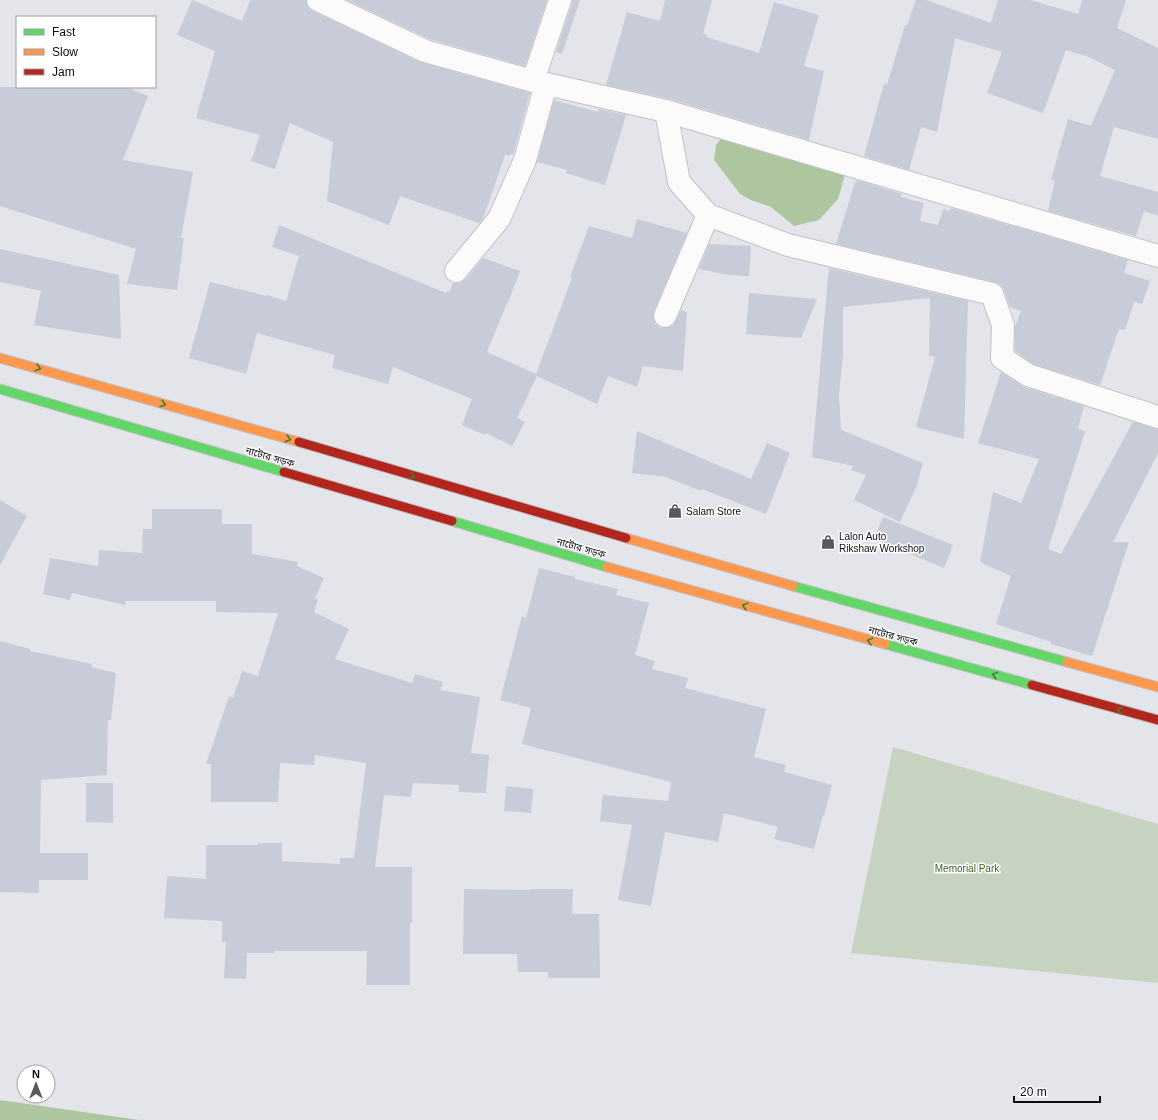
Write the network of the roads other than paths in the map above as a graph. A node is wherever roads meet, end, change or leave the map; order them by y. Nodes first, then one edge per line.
1 (318, 0) edge
2 (560, 0) edge
3 (540, 83) junction
4 (666, 111) junction
5 (708, 215) junction
6 (1158, 256) edge
7 (456, 271) dead end
8 (665, 316) dead end
9 (0, 358) edge
10 (0, 389) edge
11 (1158, 416) edge
12 (1158, 687) edge
13 (1158, 720) edge

1 - 3 street
2 - 3 street
3 - 4 street
3 - 7 street
4 - 5 street
4 - 6 street
5 - 8 street
5 - 11 street
9 -> 12 highway
13 -> 10 highway, নাটোর সড়ক

